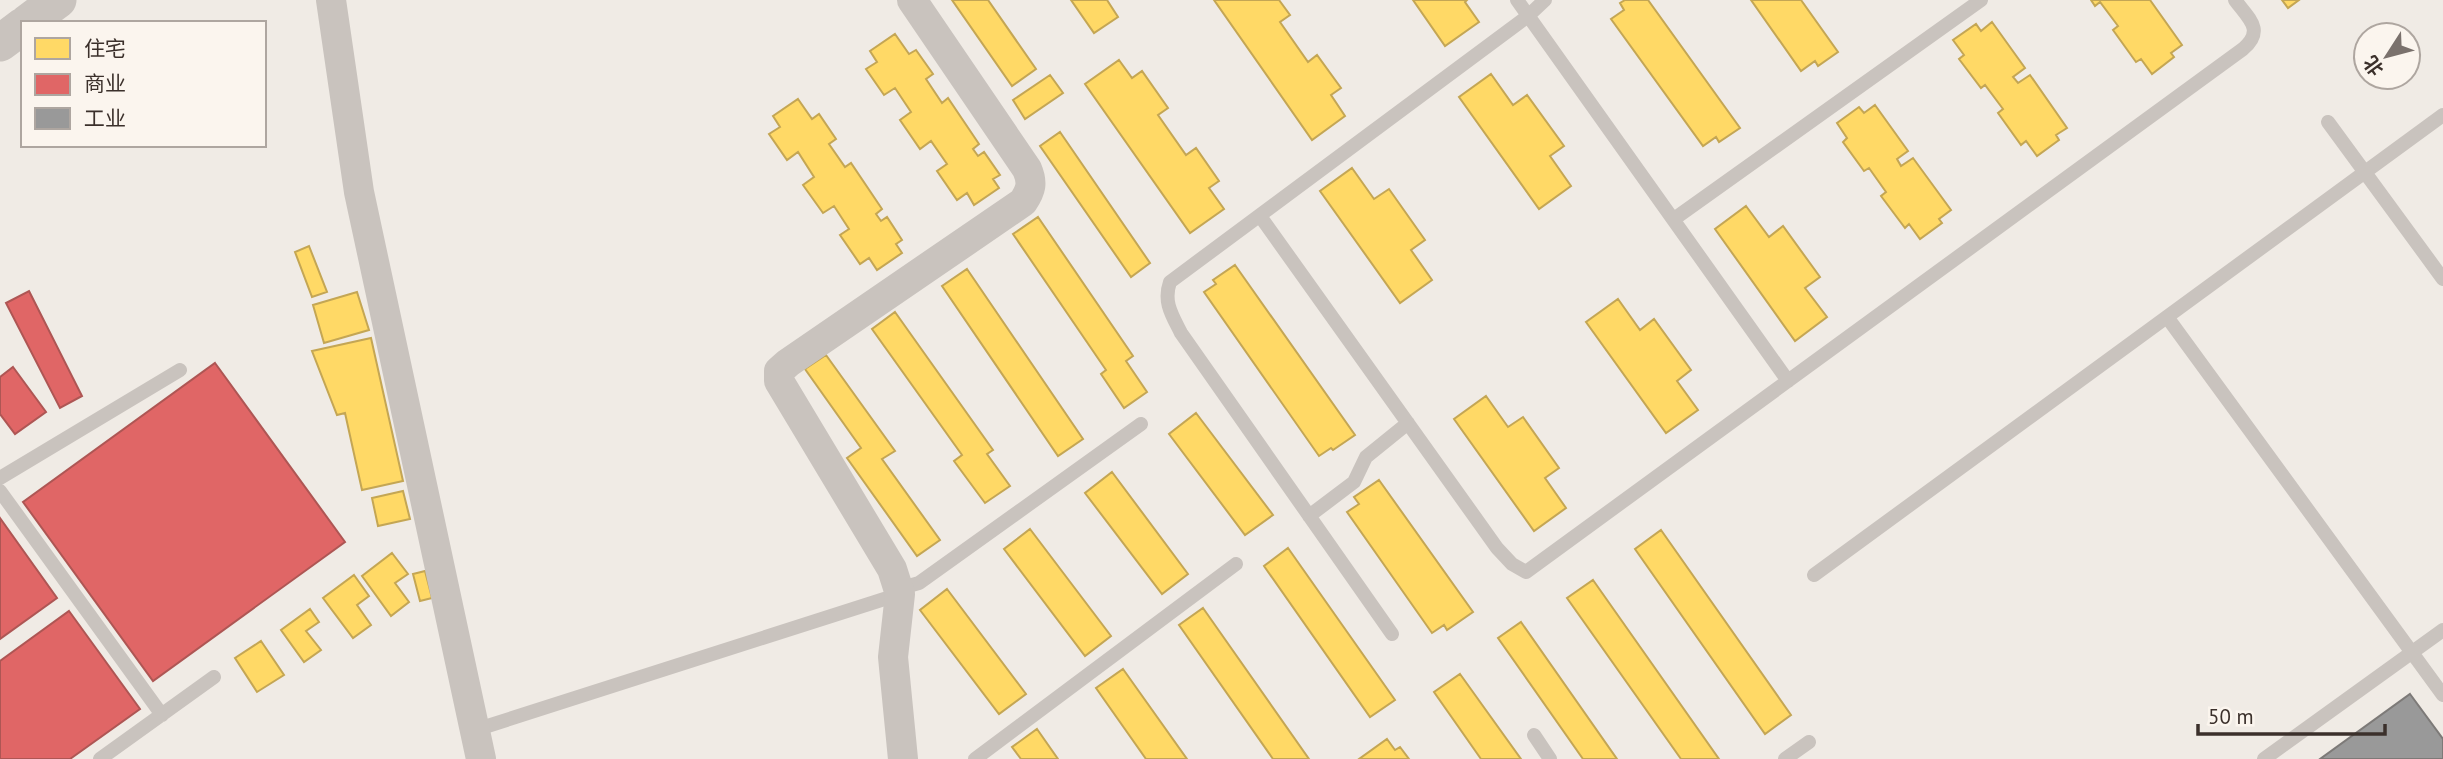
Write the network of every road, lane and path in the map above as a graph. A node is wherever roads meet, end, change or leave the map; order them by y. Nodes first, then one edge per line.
1 (58, 0) edge
2 (331, 0) edge
3 (912, 0) edge
4 (1517, 0) edge
5 (1545, 0) edge
6 (1981, 0) edge
7 (2235, 0) edge
8 (1528, 16) junction
9 (30, 21) edge
10 (21, 27) edge
11 (0, 43) edge
12 (2443, 115) edge
13 (2328, 122) dead end
14 (2365, 173) junction
15 (1260, 216) junction
16 (1674, 219) junction
17 (2443, 279) edge
18 (2167, 317) junction
19 (180, 370) dead end
20 (1788, 381) junction
21 (1408, 423) junction
22 (1141, 424) dead end
23 (0, 478) edge
24 (0, 491) edge
25 (1309, 516) junction
26 (1236, 564) dead end
27 (1814, 576) dead end
28 (899, 592) junction
29 (2443, 630) edge
30 (1392, 634) dead end
31 (2412, 652) junction
32 (214, 677) dead end
33 (2443, 695) edge
34 (162, 715) junction
35 (475, 730) junction
36 (1534, 735) dead end
37 (1809, 742) dead end
38 (100, 759) edge
39 (481, 759) edge
40 (903, 759) edge
41 (975, 759) edge
42 (1550, 759) edge
43 (1785, 759) edge
44 (2264, 759) edge

1 - 9 street
2 - 35 street
3 - 28 street
4 - 8 lane
5 - 8 lane
6 - 16 lane
7 - 20 lane
8 - 15 lane
8 - 16 lane
10 - 11 street
12 - 14 lane
13 - 14 lane
14 - 17 lane
14 - 18 lane
15 - 21 lane
15 - 25 lane
16 - 20 lane
18 - 27 lane
18 - 31 lane
19 - 23 lane
20 - 21 lane
21 - 25 lane
22 - 28 lane
24 - 34 lane
25 - 30 lane
26 - 41 lane
28 - 35 lane
28 - 40 street
29 - 31 lane
31 - 33 lane
31 - 44 lane
32 - 34 lane
34 - 38 lane
35 - 39 street
36 - 42 lane
37 - 43 lane

